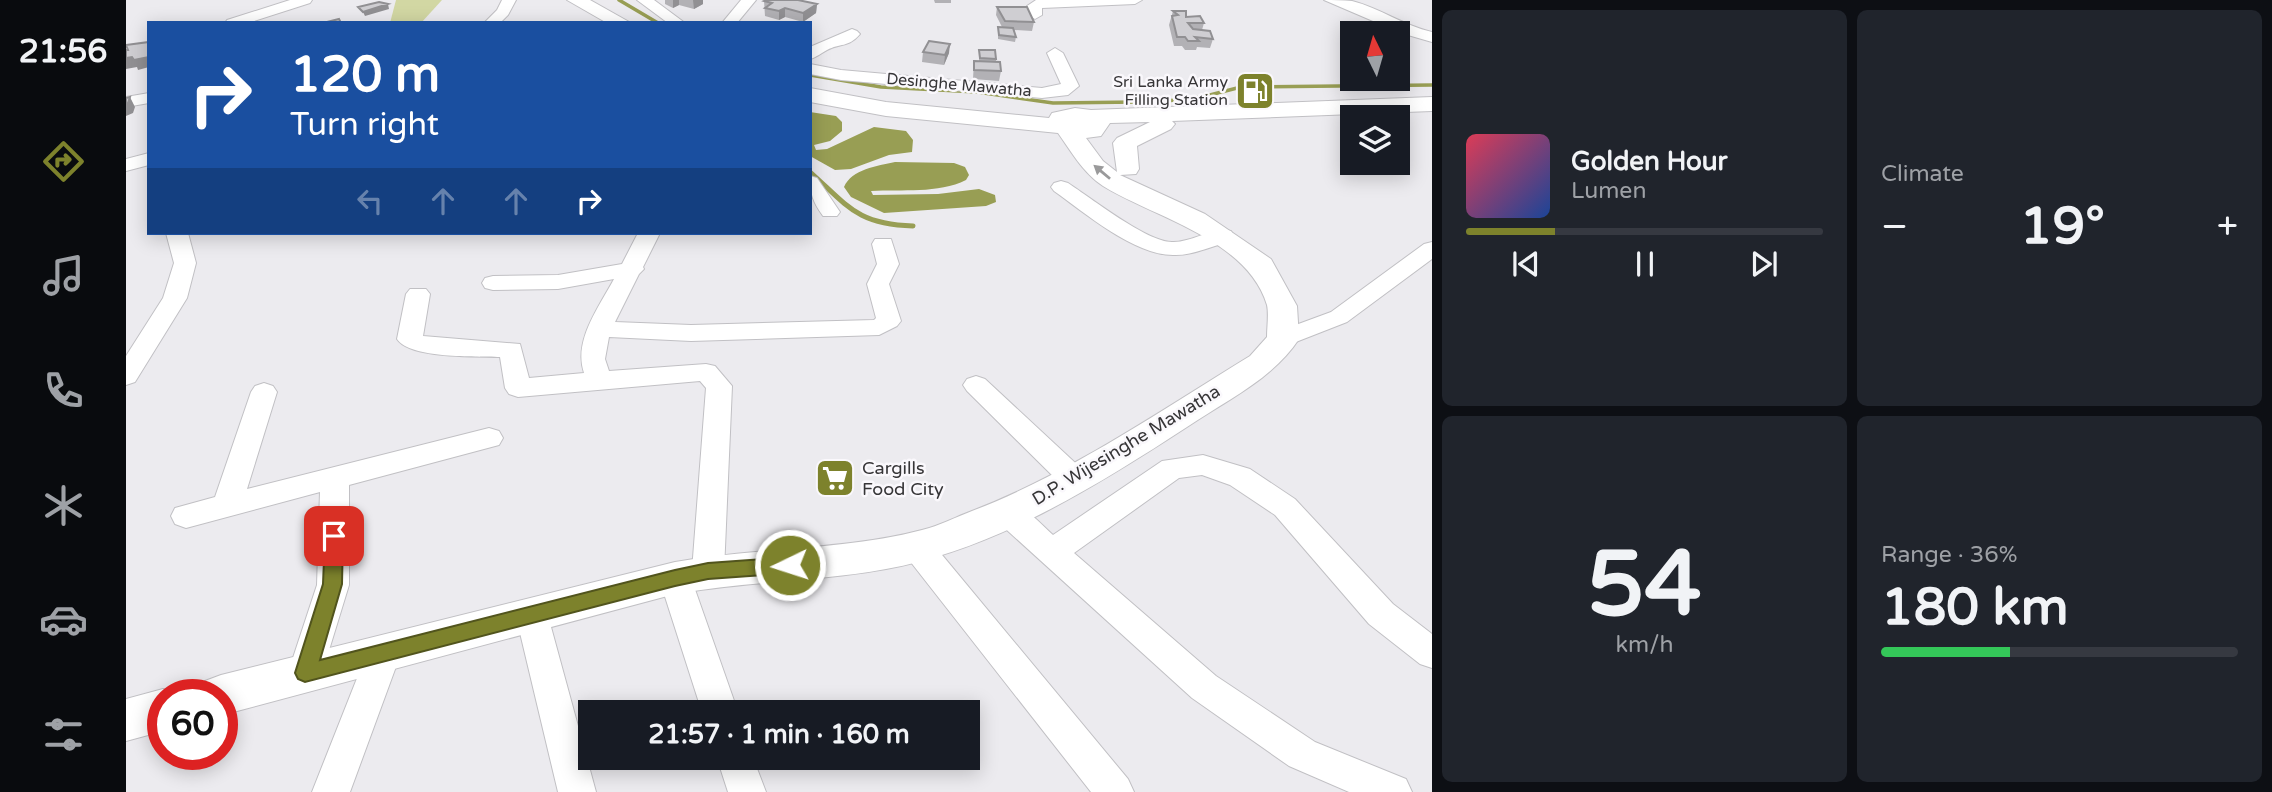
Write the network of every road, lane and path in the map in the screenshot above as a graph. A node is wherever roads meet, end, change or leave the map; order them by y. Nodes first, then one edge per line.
1 (305, 0) edge
2 (509, 0) edge
3 (555, 0) edge
4 (576, 0) edge
5 (644, 0) edge
6 (748, 0) edge
7 (1135, 0) edge
8 (1331, 0) edge
9 (1035, 15) dead end
10 (244, 21) edge
11 (493, 21) edge
12 (595, 21) edge
13 (618, 21) edge
14 (675, 21) edge
15 (731, 21) edge
16 (852, 34) dead end
17 (1432, 37) edge
18 (812, 53) edge
19 (1055, 53) dead end
20 (812, 68) edge
21 (812, 87) edge
22 (812, 95) edge
23 (147, 99) edge
24 (126, 102) edge
25 (1432, 104) edge
26 (1432, 113) edge
27 (1064, 124) junction
28 (1096, 124) junction
29 (1163, 124) junction
30 (147, 160) edge
31 (126, 165) edge
32 (1127, 169) junction
33 (812, 185) edge
34 (1061, 187) dead end
35 (1151, 197) junction
36 (830, 212) dead end
37 (178, 235) edge
38 (648, 235) edge
39 (1223, 236) junction
40 (883, 244) dead end
41 (1432, 249) edge
42 (632, 269) junction
43 (494, 283) dead end
44 (418, 294) dead end
45 (599, 330) junction
46 (1283, 339) junction
47 (126, 376) edge
48 (600, 380) junction
49 (976, 384) dead end
50 (264, 392) dead end
51 (489, 438) dead end
52 (335, 477) junction
53 (1075, 480) junction
54 (228, 505) junction
55 (1009, 514) junction
56 (186, 516) dead end
57 (917, 547) junction
58 (1051, 552) junction
59 (691, 574) junction
60 (532, 616) junction
61 (384, 653) junction
62 (1432, 653) edge
63 (305, 673) junction
64 (238, 691) edge
65 (717, 700) edge
66 (147, 714) edge
67 (126, 720) edge
68 (739, 770) edge
69 (331, 792) edge
70 (577, 792) edge
71 (747, 792) edge
72 (1115, 792) edge
73 (1393, 792) edge

1 - 10 street
2 - 11 street
3 - 12 main road
4 - 13 main road
5 - 14 street
6 - 15 street
7 - 9 street
8 - 17 street
16 - 18 street
19 - 20 street, Desinghe Mawatha
21 - 27 main road
22 - 27 main road
23 - 24 street
25 - 28 main road
26 - 29 main road
27 - 28 main road
35 -> 27 main road
28 - 29 main road
28 - 32 main road
29 - 32 main road
30 - 31 street
32 - 35 main road
33 - 36 street
34 - 39 street
35 - 39 main road
37 - 47 street
38 - 42 street
39 - 46 main road
40 - 45 street
41 - 46 street
42 - 43 street
42 - 45 street
44 - 48 street
45 - 48 street
46 - 53 main road, D.P. Wijesinghe Mawatha
48 - 59 street
49 - 53 street
50 - 54 street
51 - 52 street
52 - 54 street
52 - 63 street
53 - 55 main road, D.P. Wijesinghe Mawatha
54 - 56 street
55 - 57 main road, D.P. Wijesinghe Mawatha
55 - 58 street
57 - 59 main road, D.P. Wijesinghe Mawatha
57 - 72 street
58 - 62 street
58 - 73 street
59 - 60 main road, D.P. Wijesinghe Mawatha
59 - 65 street
60 - 61 main road, D.P. Wijesinghe Mawatha
60 - 70 street
61 - 63 main road, D.P. Wijesinghe Mawatha
61 - 69 street
63 - 64 main road, D.P. Wijesinghe Mawatha
66 - 67 main road
68 - 71 street

